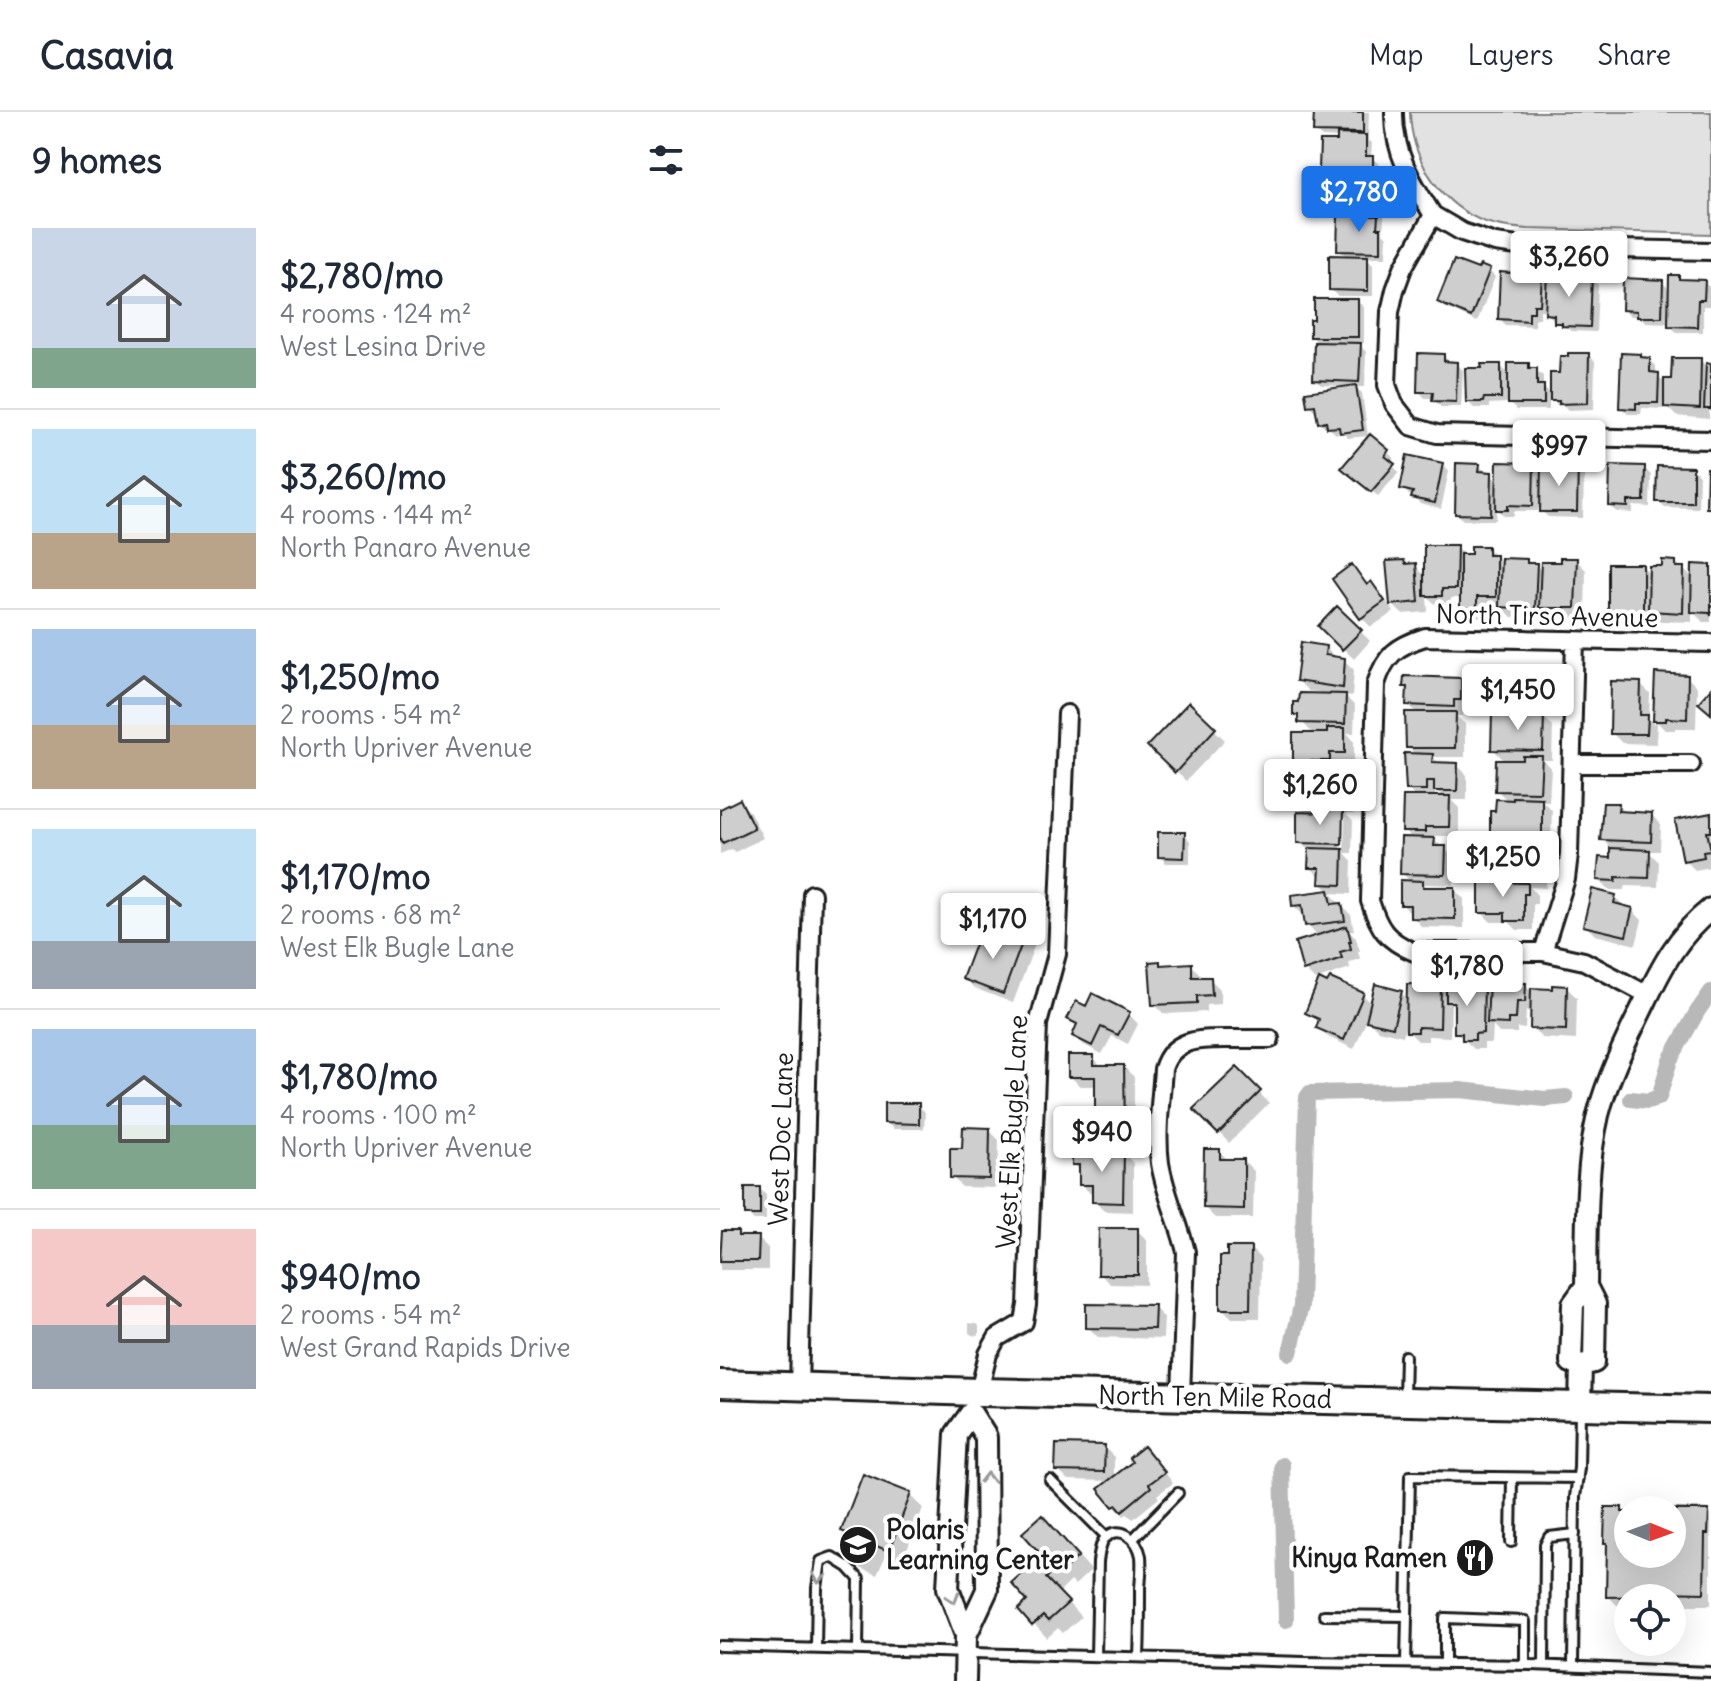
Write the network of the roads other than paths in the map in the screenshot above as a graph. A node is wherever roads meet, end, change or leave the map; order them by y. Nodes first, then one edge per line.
1 (1394, 112) edge
2 (1433, 215) junction
3 (1711, 251) edge
4 (1711, 440) edge
5 (1575, 640) junction
6 (1711, 643) edge
7 (1067, 714) dead end
8 (1572, 764) junction
9 (1691, 764) dead end
10 (812, 894) dead end
11 (1711, 909) edge
12 (1543, 952) junction
13 (1648, 995) junction
14 (1270, 1039) dead end
15 (1405, 1356) dead end
16 (720, 1384) edge
17 (799, 1386) junction
18 (1181, 1396) junction
19 (974, 1399) junction
20 (1404, 1402) junction
21 (1580, 1406) junction
22 (1711, 1409) edge
23 (1512, 1478) junction
24 (1578, 1478) junction
25 (1050, 1480) dead end
26 (1178, 1493) dead end
27 (1575, 1534) junction
28 (1107, 1537) junction
29 (1134, 1538) junction
30 (1511, 1542) dead end
31 (1324, 1615) dead end
32 (1407, 1616) junction
33 (966, 1644) junction
34 (720, 1646) edge
35 (816, 1648) junction
36 (858, 1649) junction
37 (1096, 1656) junction
38 (1139, 1657) junction
39 (1406, 1663) junction
40 (1445, 1663) junction
41 (1525, 1664) junction
42 (1544, 1665) junction
43 (1573, 1666) junction
44 (1711, 1672) edge
45 (1675, 1676) edge
46 (965, 1681) edge

1 - 2 street
2 - 3 street
2 - 4 street
5 - 6 street, North Tirso Avenue
5 - 8 street
5 - 12 street, North Tirso Avenue
7 - 19 street, West Elk Bugle Lane
8 - 9 street
8 - 12 street
10 - 17 street, West Doc Lane
11 - 13 street
12 - 13 street
13 - 21 street
14 - 18 street
15 - 20 lane
16 - 17 main road, North Ten Mile Road
17 - 19 main road, North Ten Mile Road
18 - 19 main road, North Ten Mile Road
18 - 20 main road, North Ten Mile Road
33 -> 19 street
19 -> 33 street
20 - 21 main road, North Ten Mile Road
21 - 22 main road, North Ten Mile Road
21 - 24 lane
23 - 24 lane
23 - 30 lane
23 - 32 lane
24 - 27 lane
25 - 28 lane
26 - 29 lane
27 - 42 lane
27 - 43 lane
28 - 29 lane
28 - 37 lane
29 - 38 lane
31 - 32 lane
32 - 39 lane
33 - 36 lane
33 - 37 lane
33 - 46 street
34 - 35 lane
35 - 36 lane
36 -> 35 lane
37 - 38 lane
38 - 39 lane
39 - 40 lane
40 - 41 lane
40 - 41 lane
41 - 42 lane
42 - 43 lane
43 - 45 lane
44 - 45 lane

